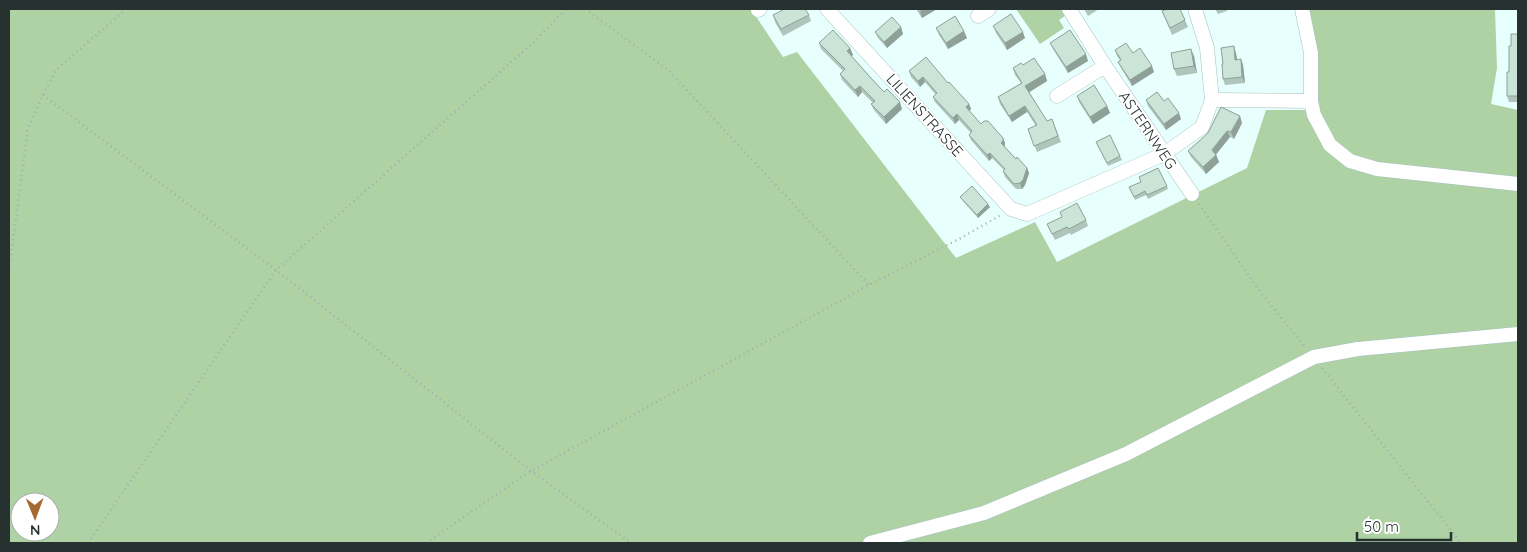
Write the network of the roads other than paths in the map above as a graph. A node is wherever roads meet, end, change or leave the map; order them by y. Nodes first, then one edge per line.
1 (827, 9) edge
2 (1069, 9) edge
3 (1195, 9) edge
4 (1302, 9) edge
5 (1104, 66) junction
6 (1057, 96) dead end
7 (1212, 100) junction
8 (1311, 101) junction
9 (1164, 154) junction
10 (1518, 184) edge
11 (1192, 194) road end
12 (1518, 334) edge
13 (870, 543) edge

1 - 9 street, LILIENSTRASSE
2 - 5 street, ASTERNWEG
3 - 7 street
4 - 8 street
5 - 6 street
5 - 9 street, ASTERNWEG
7 - 8 street
7 - 9 street
8 - 10 street
9 - 11 street, ASTERNWEG
12 - 13 street

